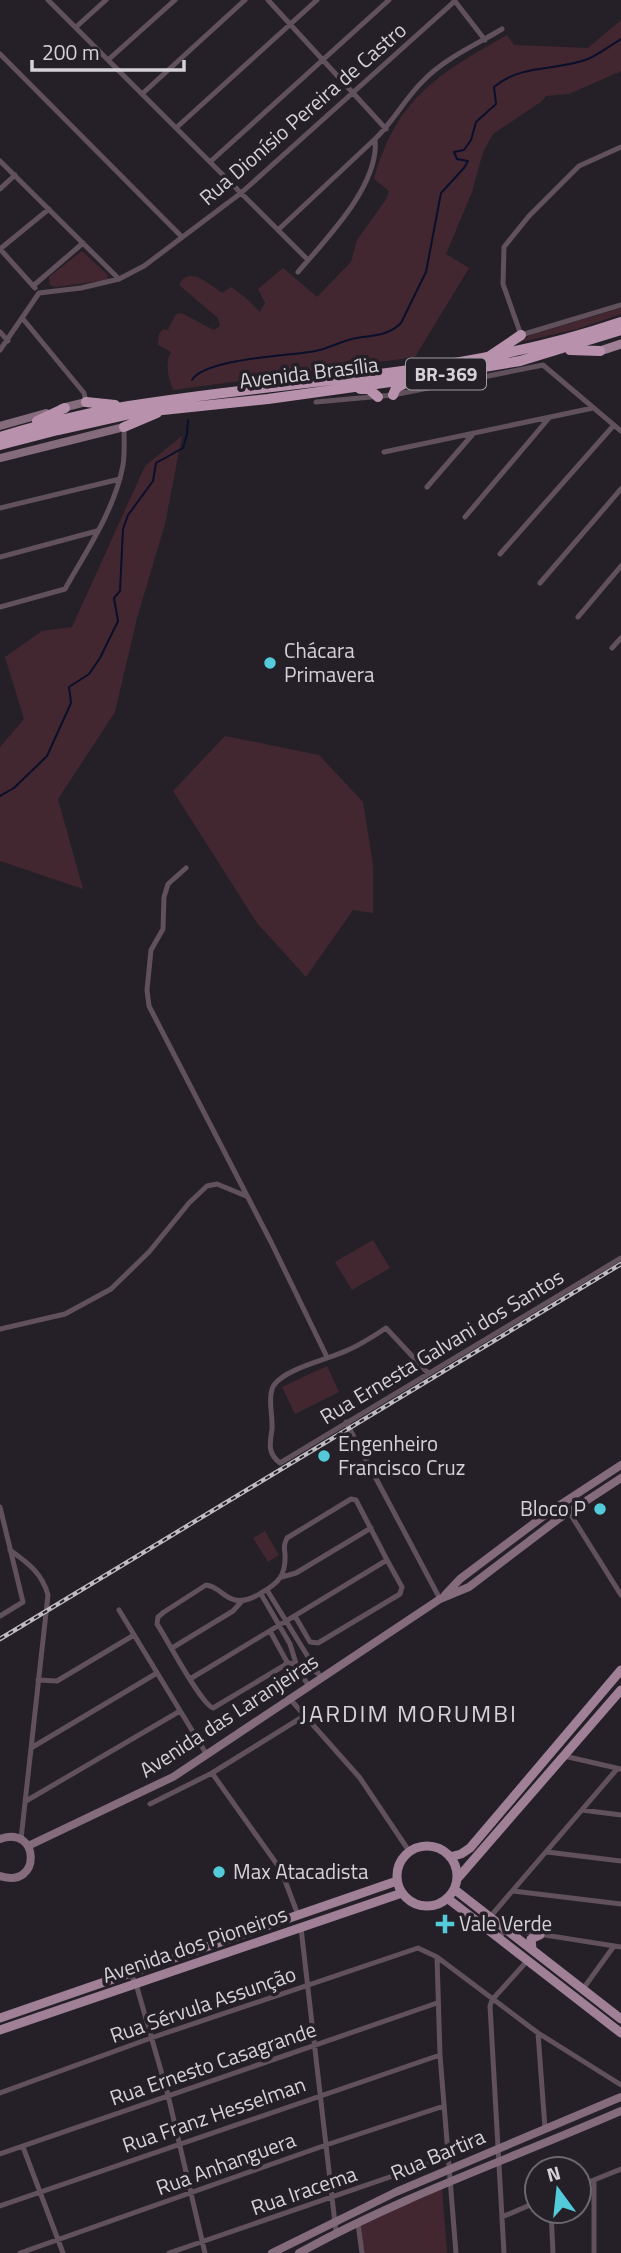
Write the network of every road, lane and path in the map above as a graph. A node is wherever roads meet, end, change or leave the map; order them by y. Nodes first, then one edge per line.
1 (48, 0) edge
2 (106, 0) edge
3 (175, 0) edge
4 (244, 0) edge
5 (268, 0) edge
6 (317, 0) edge
7 (389, 0) edge
8 (455, 0) edge
9 (290, 25) junction
10 (76, 27) junction
11 (502, 29) dead end
12 (485, 40) junction
13 (0, 54) edge
14 (321, 59) junction
15 (108, 60) junction
16 (142, 94) junction
17 (353, 94) junction
18 (176, 128) junction
19 (386, 129) junction
20 (376, 139) junction
21 (621, 147) edge
22 (0, 161) edge
23 (209, 162) junction
24 (15, 176) junction
25 (0, 189) edge
26 (241, 193) junction
27 (49, 209) junction
28 (278, 230) junction
29 (182, 237) junction
30 (83, 243) junction
31 (0, 249) edge
32 (308, 260) junction
33 (298, 272) dead end
34 (119, 279) junction
35 (33, 286) junction
36 (39, 293) junction
37 (621, 305) edge
38 (23, 319) junction
39 (621, 322) edge
40 (621, 330) edge
41 (0, 332) edge
42 (521, 335) junction
43 (8, 341) junction
44 (621, 344) edge
45 (0, 350) edge
46 (600, 351) joint
47 (552, 352) junction
48 (486, 359) junction
49 (419, 378) junction
50 (338, 388) junction
51 (393, 395) junction
52 (378, 397) junction
53 (86, 402) junction
54 (316, 402) dead end
55 (130, 406) junction
56 (170, 407) junction
57 (65, 408) junction
58 (593, 408) junction
59 (549, 418) junction
60 (614, 425) junction
61 (0, 426) edge
62 (124, 426) junction
63 (621, 431) edge
64 (474, 433) junction
65 (5, 435) edge
66 (0, 446) edge
67 (384, 452) dead end
68 (0, 458) edge
69 (120, 479) junction
70 (427, 487) dead end
71 (621, 489) edge
72 (0, 508) edge
73 (465, 517) dead end
74 (97, 531) junction
75 (500, 554) dead end
76 (0, 557) edge
77 (621, 566) edge
78 (540, 583) dead end
79 (2, 607) edge
80 (578, 617) dead end
81 (621, 638) edge
82 (612, 648) dead end
83 (186, 868) dead end
84 (247, 1196) junction
85 (621, 1258) edge
86 (0, 1329) edge
87 (327, 1357) junction
88 (428, 1373) junction
89 (346, 1422) junction
90 (621, 1465) edge
91 (621, 1478) edge
92 (0, 1507) edge
93 (569, 1512) junction
94 (372, 1528) junction
95 (10, 1550) junction
96 (387, 1560) junction
97 (282, 1577) junction
98 (264, 1592) junction
99 (621, 1595) edge
100 (440, 1599) junction
101 (242, 1601) junction
102 (119, 1610) dead end
103 (0, 1616) edge
104 (295, 1616) junction
105 (286, 1621) junction
106 (279, 1625) junction
107 (270, 1631) junction
108 (134, 1635) junction
109 (298, 1640) junction
110 (290, 1644) junction
111 (173, 1648) junction
112 (287, 1661) junction
113 (296, 1665) junction
114 (621, 1670) edge
115 (157, 1673) junction
116 (319, 1675) junction
117 (190, 1679) junction
118 (38, 1680) junction
119 (309, 1686) junction
120 (621, 1690) edge
121 (290, 1699) junction
122 (180, 1710) junction
123 (304, 1716) junction
124 (31, 1748) junction
125 (207, 1755) junction
126 (564, 1756) junction
127 (619, 1769) edge
128 (212, 1773) junction
129 (26, 1801) junction
130 (150, 1804) dead end
131 (582, 1810) junction
132 (621, 1815) edge
133 (0, 1839) edge
134 (21, 1839) junction
135 (28, 1846) junction
136 (409, 1851) junction
137 (547, 1852) junction
138 (450, 1857) junction
139 (621, 1861) edge
140 (0, 1876) edge
141 (457, 1879) junction
142 (397, 1881) junction
143 (454, 1889) junction
144 (513, 1891) junction
145 (402, 1894) junction
146 (447, 1898) junction
147 (621, 1904) edge
148 (298, 1915) junction
149 (490, 1917) junction
150 (300, 1928) junction
151 (506, 1929) junction
152 (540, 1935) junction
153 (498, 1938) junction
154 (618, 1947) edge
155 (532, 1949) junction
156 (437, 1956) junction
157 (528, 1960) junction
158 (131, 1973) junction
159 (136, 1984) junction
160 (307, 1986) junction
161 (582, 1989) junction
162 (492, 2000) junction
163 (437, 2003) junction
164 (0, 2018) edge
165 (621, 2018) edge
166 (0, 2030) edge
167 (538, 2033) junction
168 (621, 2033) edge
169 (150, 2038) junction
170 (314, 2046) junction
171 (440, 2055) junction
172 (621, 2085) edge
173 (0, 2093) edge
174 (168, 2095) junction
175 (320, 2095) junction
176 (621, 2097) edge
177 (444, 2106) junction
178 (621, 2111) edge
179 (545, 2128) junction
180 (179, 2144) junction
181 (326, 2145) junction
182 (23, 2147) junction
183 (497, 2149) junction
184 (0, 2154) edge
185 (448, 2157) junction
186 (498, 2161) junction
187 (449, 2169) junction
188 (621, 2169) edge
189 (594, 2180) joint
190 (450, 2181) junction
191 (40, 2192) junction
192 (191, 2194) junction
193 (332, 2198) junction
194 (0, 2206) edge
195 (523, 2208) edge
196 (502, 2217) junction
197 (335, 2222) junction
198 (358, 2224) junction
199 (552, 2225) edge
200 (336, 2232) junction
201 (57, 2239) junction
202 (203, 2242) junction
203 (20, 2253) edge
204 (63, 2253) edge
205 (169, 2253) edge
206 (205, 2253) edge
207 (273, 2253) edge
208 (299, 2253) edge
209 (362, 2253) edge
210 (456, 2253) edge
211 (504, 2253) edge
212 (553, 2253) edge
213 (594, 2253) edge

1 - 10 street
2 - 10 street
3 - 15 street
4 - 16 street
5 - 9 street
6 - 9 street
7 - 14 street
8 - 12 street
8 - 17 street, Rua Dionísio Pereira de Castro
9 - 14 street
9 - 18 street
10 - 15 street
11 - 12 street
12 - 19 street
13 - 29 street
14 - 17 street
14 - 23 street
15 - 16 street
16 - 18 street
17 - 19 street
17 - 26 street, Rua Dionísio Pereira de Castro
18 - 23 street
19 - 20 street
20 - 28 street
20 - 32 street
21 - 42 street
22 - 24 street
23 - 26 street
24 - 25 street
24 - 27 street
26 - 28 street
26 - 29 street, Rua Dionísio Pereira de Castro
27 - 30 street
27 - 31 street
28 - 32 street
29 - 34 street, Rua Dionísio Pereira de Castro
30 - 34 street
30 - 35 street
31 - 35 street
32 - 33 street
34 - 36 street, Rua Dionísio Pereira de Castro
35 - 36 street
36 - 38 street
37 - 42 street
38 - 43 street
38 - 53 street
39 - 48 highway, Avenida Brasília / BR-369
40 - 47 highway, Avenida Brasília / BR-369
41 - 43 street
42 - 48 highway
43 - 45 street
44 - 46 main road
46 - 47 highway
47 - 49 highway, Avenida Brasília / BR-369
48 - 55 highway, Avenida Brasília / BR-369
49 - 50 highway, Avenida Brasília / BR-369
49 - 51 highway
50 - 52 highway
50 - 56 highway, Avenida Brasília / BR-369
51 - 52 street
51 - 58 street
52 - 54 street
53 - 55 highway
53 - 57 street
55 - 65 highway, Avenida Brasília / BR-369
56 - 62 highway
56 - 66 highway, Avenida Brasília / BR-369
57 - 61 street
57 - 65 highway
58 - 59 street
58 - 60 street
59 - 64 street
59 - 73 street
60 - 63 street
60 - 75 street
62 - 68 street
62 - 69 street
64 - 67 street
64 - 70 street
69 - 72 street
69 - 74 street
71 - 78 street
74 - 76 street
74 - 79 street
77 - 80 street
81 - 82 street
83 - 84 street
84 - 86 street
84 - 87 street
85 - 88 street, Rua Ernesta Galvani dos Santos
87 - 88 street
87 - 89 street, Rua Ernesta Galvani dos Santos
88 - 89 street, Rua Ernesta Galvani dos Santos
89 - 100 street
90 - 100 street, Avenida das Laranjeiras
91 - 93 street, Avenida das Laranjeiras
92 - 95 street
93 - 99 street
93 - 100 street, Avenida das Laranjeiras
94 - 96 street
94 - 97 street
94 - 97 street
95 - 103 street
95 - 118 street
96 - 104 street
96 - 104 street
97 - 98 street
98 - 101 street
98 - 105 street
98 - 106 street
100 - 116 street, Avenida das Laranjeiras
101 - 111 street
101 - 111 street
102 - 108 street
104 - 105 street
105 - 106 street
105 - 109 street
106 - 107 street
106 - 110 street
107 - 112 street
107 - 117 street
108 - 115 street
108 - 118 street
109 - 110 street
109 - 116 street
110 - 113 street
111 - 117 street
112 - 113 street
112 - 117 street
113 - 116 street
113 - 119 street
114 - 138 main road
115 - 122 street
115 - 124 street
116 - 119 street, Avenida das Laranjeiras
118 - 124 street
119 - 121 street, Avenida das Laranjeiras
120 - 126 main road
121 - 123 street
121 - 125 street, Avenida das Laranjeiras
122 - 125 street
122 - 129 street
123 - 128 street
123 - 136 street
124 - 129 street
125 - 135 street, Avenida das Laranjeiras
126 - 127 street
126 - 141 main road
127 - 131 street
128 - 130 street
128 - 148 street
129 - 134 street
131 - 132 street
131 - 137 street
133 - 134 street
134 - 135 street
135 - 140 street
136 - 138 main road
136 - 142 main road
137 - 139 street
137 - 144 street
138 - 141 main road
141 - 143 main road
142 - 145 main road
142 - 148 main road, Avenida dos Pioneiros
143 - 146 main road
143 - 149 main road
144 - 147 street
144 - 149 street
145 - 146 main road
145 - 150 main road, Avenida dos Pioneiros
146 - 153 main road
148 - 158 main road, Avenida dos Pioneiros
149 - 151 main road
150 - 159 main road, Avenida dos Pioneiros
150 - 160 street
151 - 152 street
151 - 153 street
151 - 155 main road
152 - 154 street
152 - 155 main road
153 - 157 main road
154 - 161 street
155 - 161 main road
156 - 160 street, Rua Sérvula Assunção
156 - 162 street
156 - 163 street
157 - 162 street
157 - 168 main road
158 - 159 street
158 - 164 main road, Avenida dos Pioneiros
159 - 166 main road, Avenida dos Pioneiros
159 - 169 street
160 - 169 street, Rua Sérvula Assunção
160 - 170 street
161 - 165 main road
162 - 167 street
162 - 183 street
163 - 170 street, Rua Ernesto Casagrande
163 - 171 street
167 - 172 street
167 - 179 street
169 - 173 street, Rua Sérvula Assunção
169 - 174 street
170 - 174 street, Rua Ernesto Casagrande
170 - 175 street
171 - 175 street, Rua Franz Hesselman
171 - 177 street
174 - 180 street
174 - 182 street, Rua Ernesto Casagrande
175 - 180 street, Rua Franz Hesselman
175 - 181 street
176 - 179 street, Rua Bartira
177 - 181 street, Rua Anhanguera
177 - 185 street
178 - 186 street, Rua Bartira
179 - 183 street, Rua Bartira
180 - 191 street, Rua Franz Hesselman
180 - 192 street
181 - 192 street, Rua Anhanguera
181 - 193 street
182 - 184 street, Rua Ernesto Casagrande
182 - 191 street
183 - 186 street
183 - 187 street, Rua Bartira
185 - 187 street
185 - 193 street, Rua Iracema
186 - 190 street, Rua Bartira
186 - 196 street
187 - 190 street
187 - 197 street, Rua Bartira
188 - 189 street
189 - 213 street
190 - 198 street, Rua Bartira
190 - 210 street
191 - 194 street, Rua Franz Hesselman
191 - 201 street
192 - 201 street, Rua Anhanguera
192 - 202 street
193 - 197 street
193 - 202 street, Rua Iracema
195 - 196 street
196 - 211 street
197 - 200 street
197 - 207 street, Rua Bartira
198 - 200 street, Rua Bartira
198 - 209 street
199 - 212 street
200 - 208 street, Rua Bartira
201 - 203 street, Rua Anhanguera
201 - 204 street
202 - 205 street, Rua Iracema
202 - 206 street

